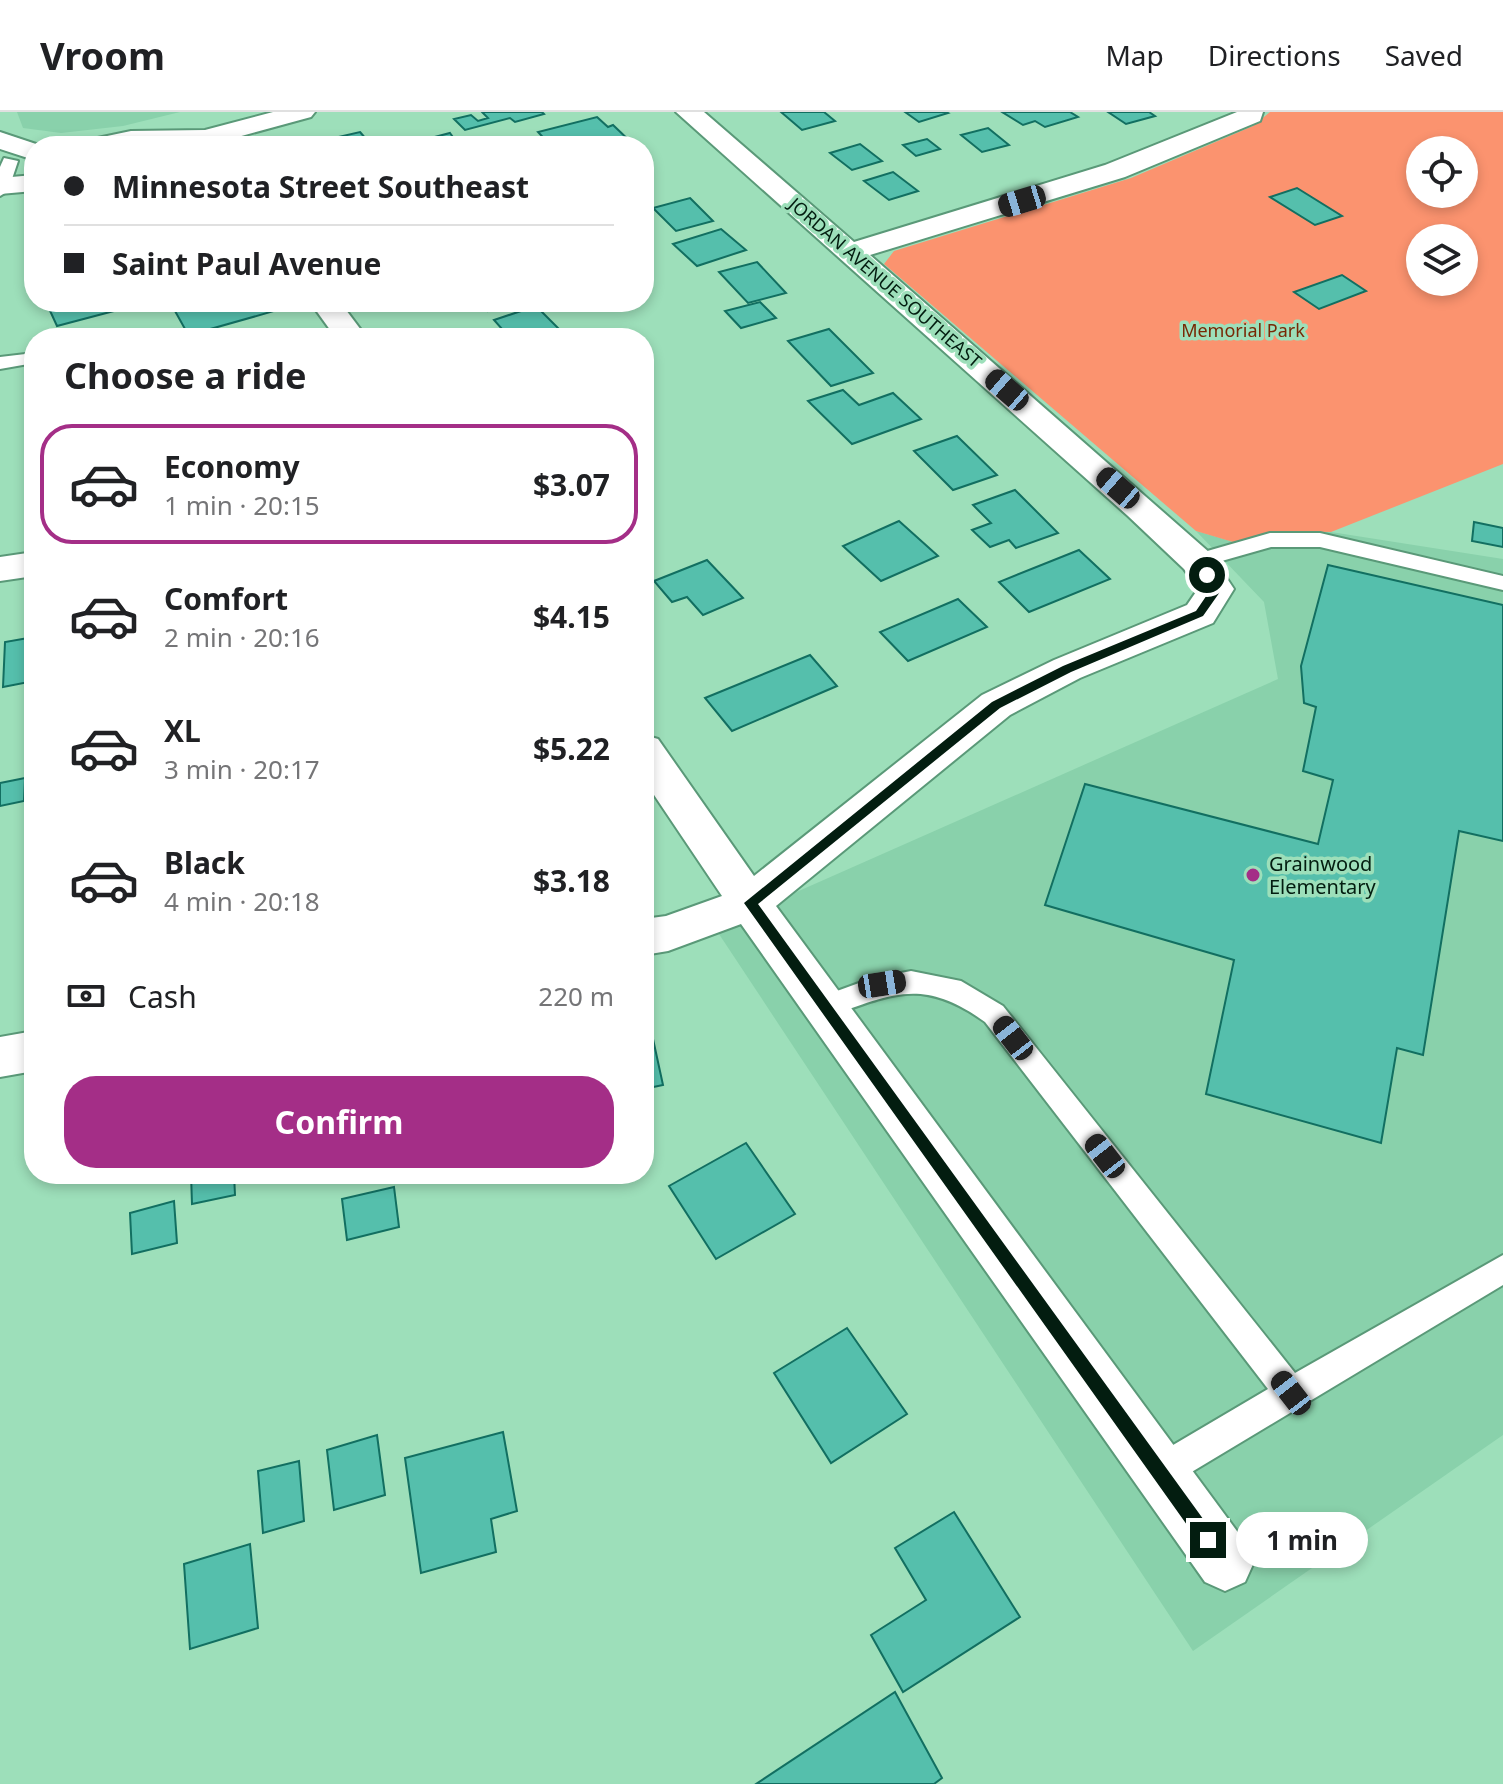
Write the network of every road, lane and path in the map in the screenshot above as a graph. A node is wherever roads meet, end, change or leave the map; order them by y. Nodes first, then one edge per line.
1 (302, 112) edge
2 (689, 112) edge
3 (1250, 112) edge
4 (222, 136) edge
5 (851, 252) junction
6 (24, 359) edge
7 (0, 363) edge
8 (24, 565) edge
9 (0, 569) edge
10 (1207, 575) junction
11 (1503, 583) edge
12 (654, 764) edge
13 (750, 903) junction
14 (654, 935) edge
15 (824, 1007) junction
16 (24, 1053) edge
17 (0, 1057) edge
18 (1503, 1269) edge
19 (1291, 1393) junction
20 (1158, 1473) junction
21 (1225, 1562) dead end

1 - 4 street
2 - 5 street, JORDAN AVENUE SOUTHEAST
3 - 5 street
5 - 10 street, JORDAN AVENUE SOUTHEAST
6 - 7 lane
8 - 9 street
10 - 11 lane
10 - 13 street
12 - 13 street
13 - 14 street
13 - 15 street
15 - 19 lane
15 - 20 street
16 - 17 street
18 - 19 lane
19 - 20 lane
20 - 21 street

